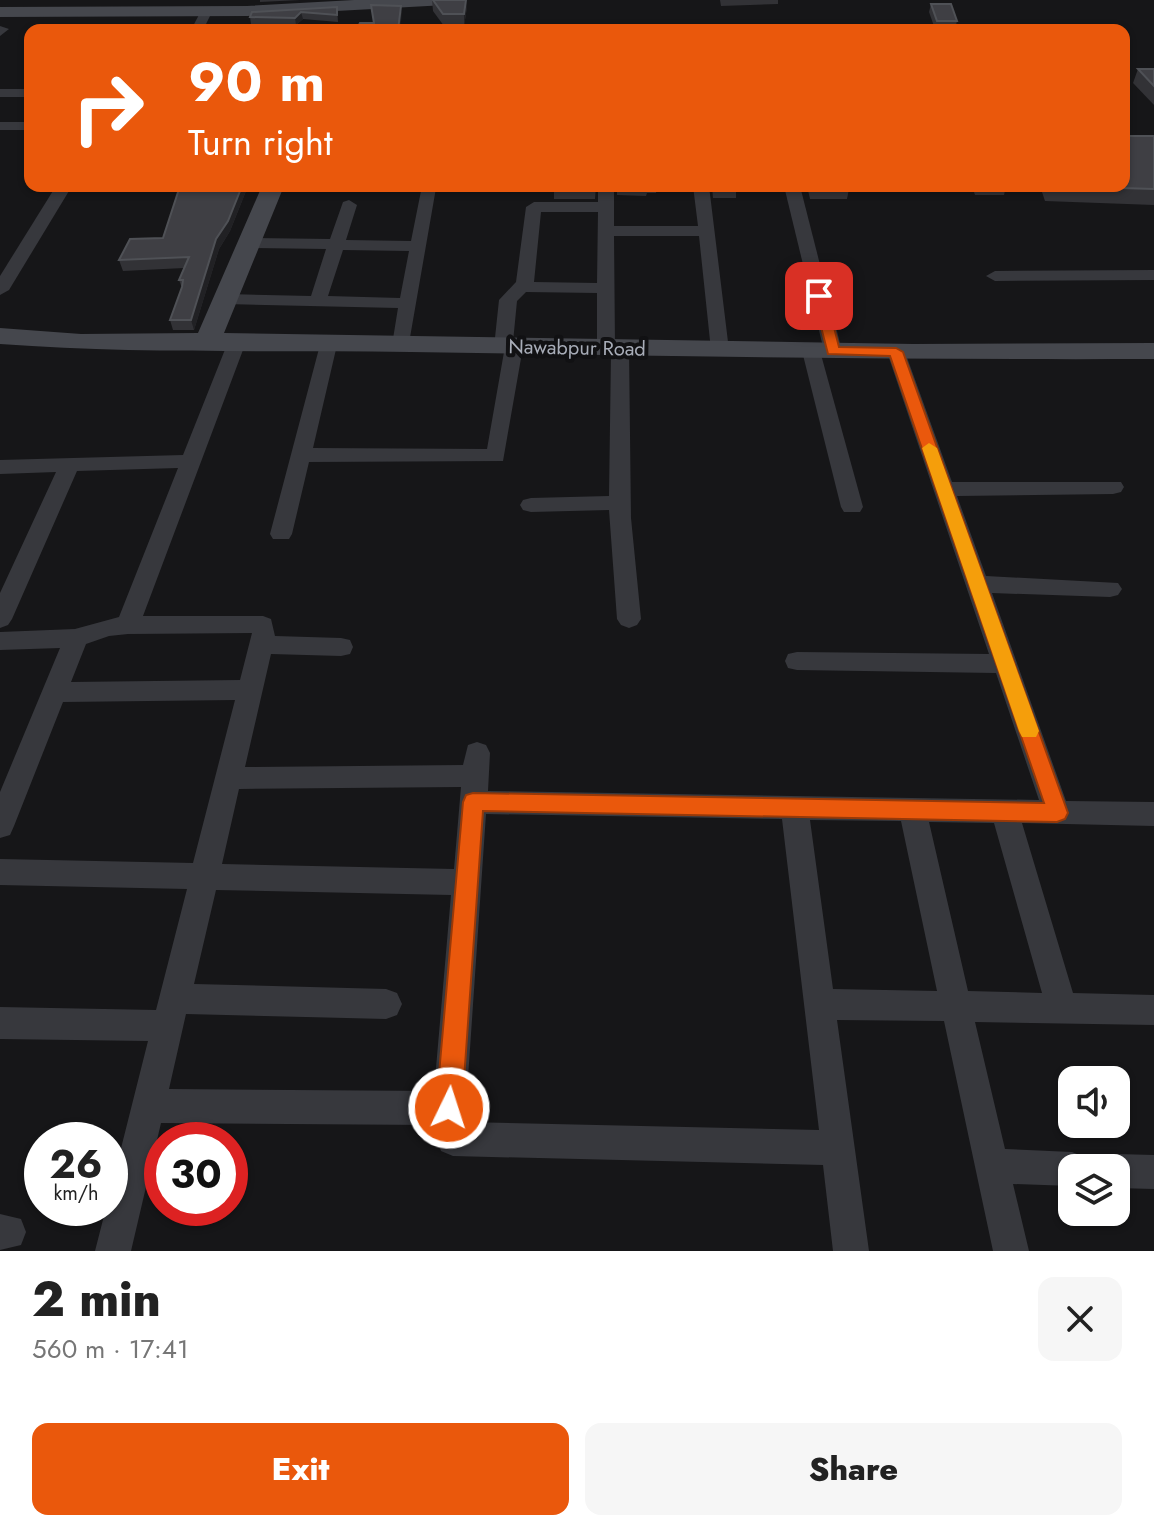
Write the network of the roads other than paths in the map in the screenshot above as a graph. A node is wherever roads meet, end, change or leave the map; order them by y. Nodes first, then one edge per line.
1 (446, 0) edge
2 (346, 4) edge
3 (247, 6) edge
4 (206, 12) junction
5 (1, 24) edge
6 (200, 24) edge
7 (340, 24) edge
8 (0, 93) edge
9 (24, 93) edge
10 (0, 126) edge
11 (24, 126) edge
12 (60, 192) edge
13 (270, 192) edge
14 (427, 192) edge
15 (606, 192) edge
16 (702, 192) edge
17 (793, 192) edge
18 (349, 205) dead end
19 (606, 207) junction
20 (606, 231) junction
21 (706, 231) junction
22 (248, 243) junction
23 (336, 245) junction
24 (417, 246) junction
25 (1154, 275) edge
26 (995, 276) dead end
27 (520, 287) junction
28 (606, 288) junction
29 (0, 290) edge
30 (226, 299) junction
31 (318, 301) junction
32 (407, 303) junction
33 (0, 336) edge
34 (208, 341) junction
35 (237, 342) junction
36 (328, 345) junction
37 (401, 345) junction
38 (509, 347) junction
39 (613, 349) junction
40 (720, 350) junction
41 (822, 351) junction
42 (1154, 351) edge
43 (896, 352) junction
44 (299, 455) junction
45 (190, 461) junction
46 (70, 464) junction
47 (0, 467) edge
48 (1113, 487) dead end
49 (944, 489) junction
50 (620, 503) junction
51 (531, 505) dead end
52 (852, 507) dead end
53 (281, 534) dead end
54 (977, 584) junction
55 (1110, 589) dead end
56 (0, 619) edge
57 (629, 619) dead end
58 (128, 625) junction
59 (76, 638) junction
60 (0, 641) edge
61 (261, 645) junction
62 (341, 647) dead end
63 (797, 661) dead end
64 (1005, 664) junction
65 (248, 690) junction
66 (61, 692) dead end
67 (475, 777) junction
68 (227, 778) junction
69 (795, 809) junction
70 (912, 810) junction
71 (1004, 811) junction
72 (1057, 813) junction
73 (1154, 814) edge
74 (0, 825) edge
75 (0, 872) edge
76 (204, 875) junction
77 (465, 882) junction
78 (386, 1004) dead end
79 (821, 1004) junction
80 (956, 1006) junction
81 (1062, 1008) junction
82 (1154, 1010) edge
83 (171, 1012) junction
84 (0, 1023) edge
85 (148, 1106) junction
86 (449, 1108) junction
87 (838, 1148) junction
88 (992, 1166) junction
89 (1058, 1168) edge
90 (1130, 1171) edge
91 (1154, 1172) edge
92 (113, 1251) edge
93 (851, 1251) edge
94 (1011, 1251) edge

1 - 2 street
2 - 3 street
2 - 7 street
3 - 4 street
4 - 5 street
4 - 6 street
8 - 9 street
10 - 11 street
12 - 29 street
13 - 22 street
14 - 24 street
15 - 19 street
16 - 21 street
17 - 41 street
18 - 23 street
19 - 20 street
19 - 27 street
20 - 21 street
20 - 28 street
21 - 40 street
22 - 23 street
22 - 30 street
23 - 24 street
23 - 31 street
24 - 32 street
25 - 26 street
27 - 28 street
27 - 38 street
28 - 39 street
30 - 31 street
30 - 34 street
31 - 32 street
32 - 37 street
33 - 34 street, Nawabpur Road
34 - 35 street, Nawabpur Road
35 - 36 street, Nawabpur Road
35 - 45 street
36 - 37 street, Nawabpur Road
36 - 44 street
37 - 38 street, Nawabpur Road
38 - 39 street, Nawabpur Road
38 - 44 street
39 - 40 street, Nawabpur Road
39 - 50 street
40 - 41 street, Nawabpur Road
41 - 43 street, Nawabpur Road
41 - 52 street
42 - 43 street, Nawabpur Road
43 - 49 street
44 - 53 street
45 - 46 street
45 - 58 street
46 - 47 street
46 - 56 street
48 - 49 street
49 - 54 street
50 - 51 street
50 - 57 street
54 - 55 street
54 - 64 street
58 - 59 street
58 - 61 street
59 - 60 street
59 - 74 street
61 - 62 street
61 - 65 street
63 - 64 street
64 - 72 street
65 - 66 street
65 - 68 street
67 - 68 street
67 - 69 street
67 - 77 street
68 - 76 street
69 - 70 street
69 - 79 street
70 - 71 street
70 - 80 street
71 - 72 street
71 - 81 street
72 - 73 street
75 - 76 street
76 - 77 street
76 - 83 street
77 - 86 street
78 - 83 street
79 - 80 street
79 - 87 street
80 - 81 street
80 - 88 street
81 - 82 street
83 - 84 street
83 - 85 street
85 - 86 street
85 - 92 street
86 - 87 street
87 - 93 street
88 - 89 street
88 - 94 street
90 - 91 street

